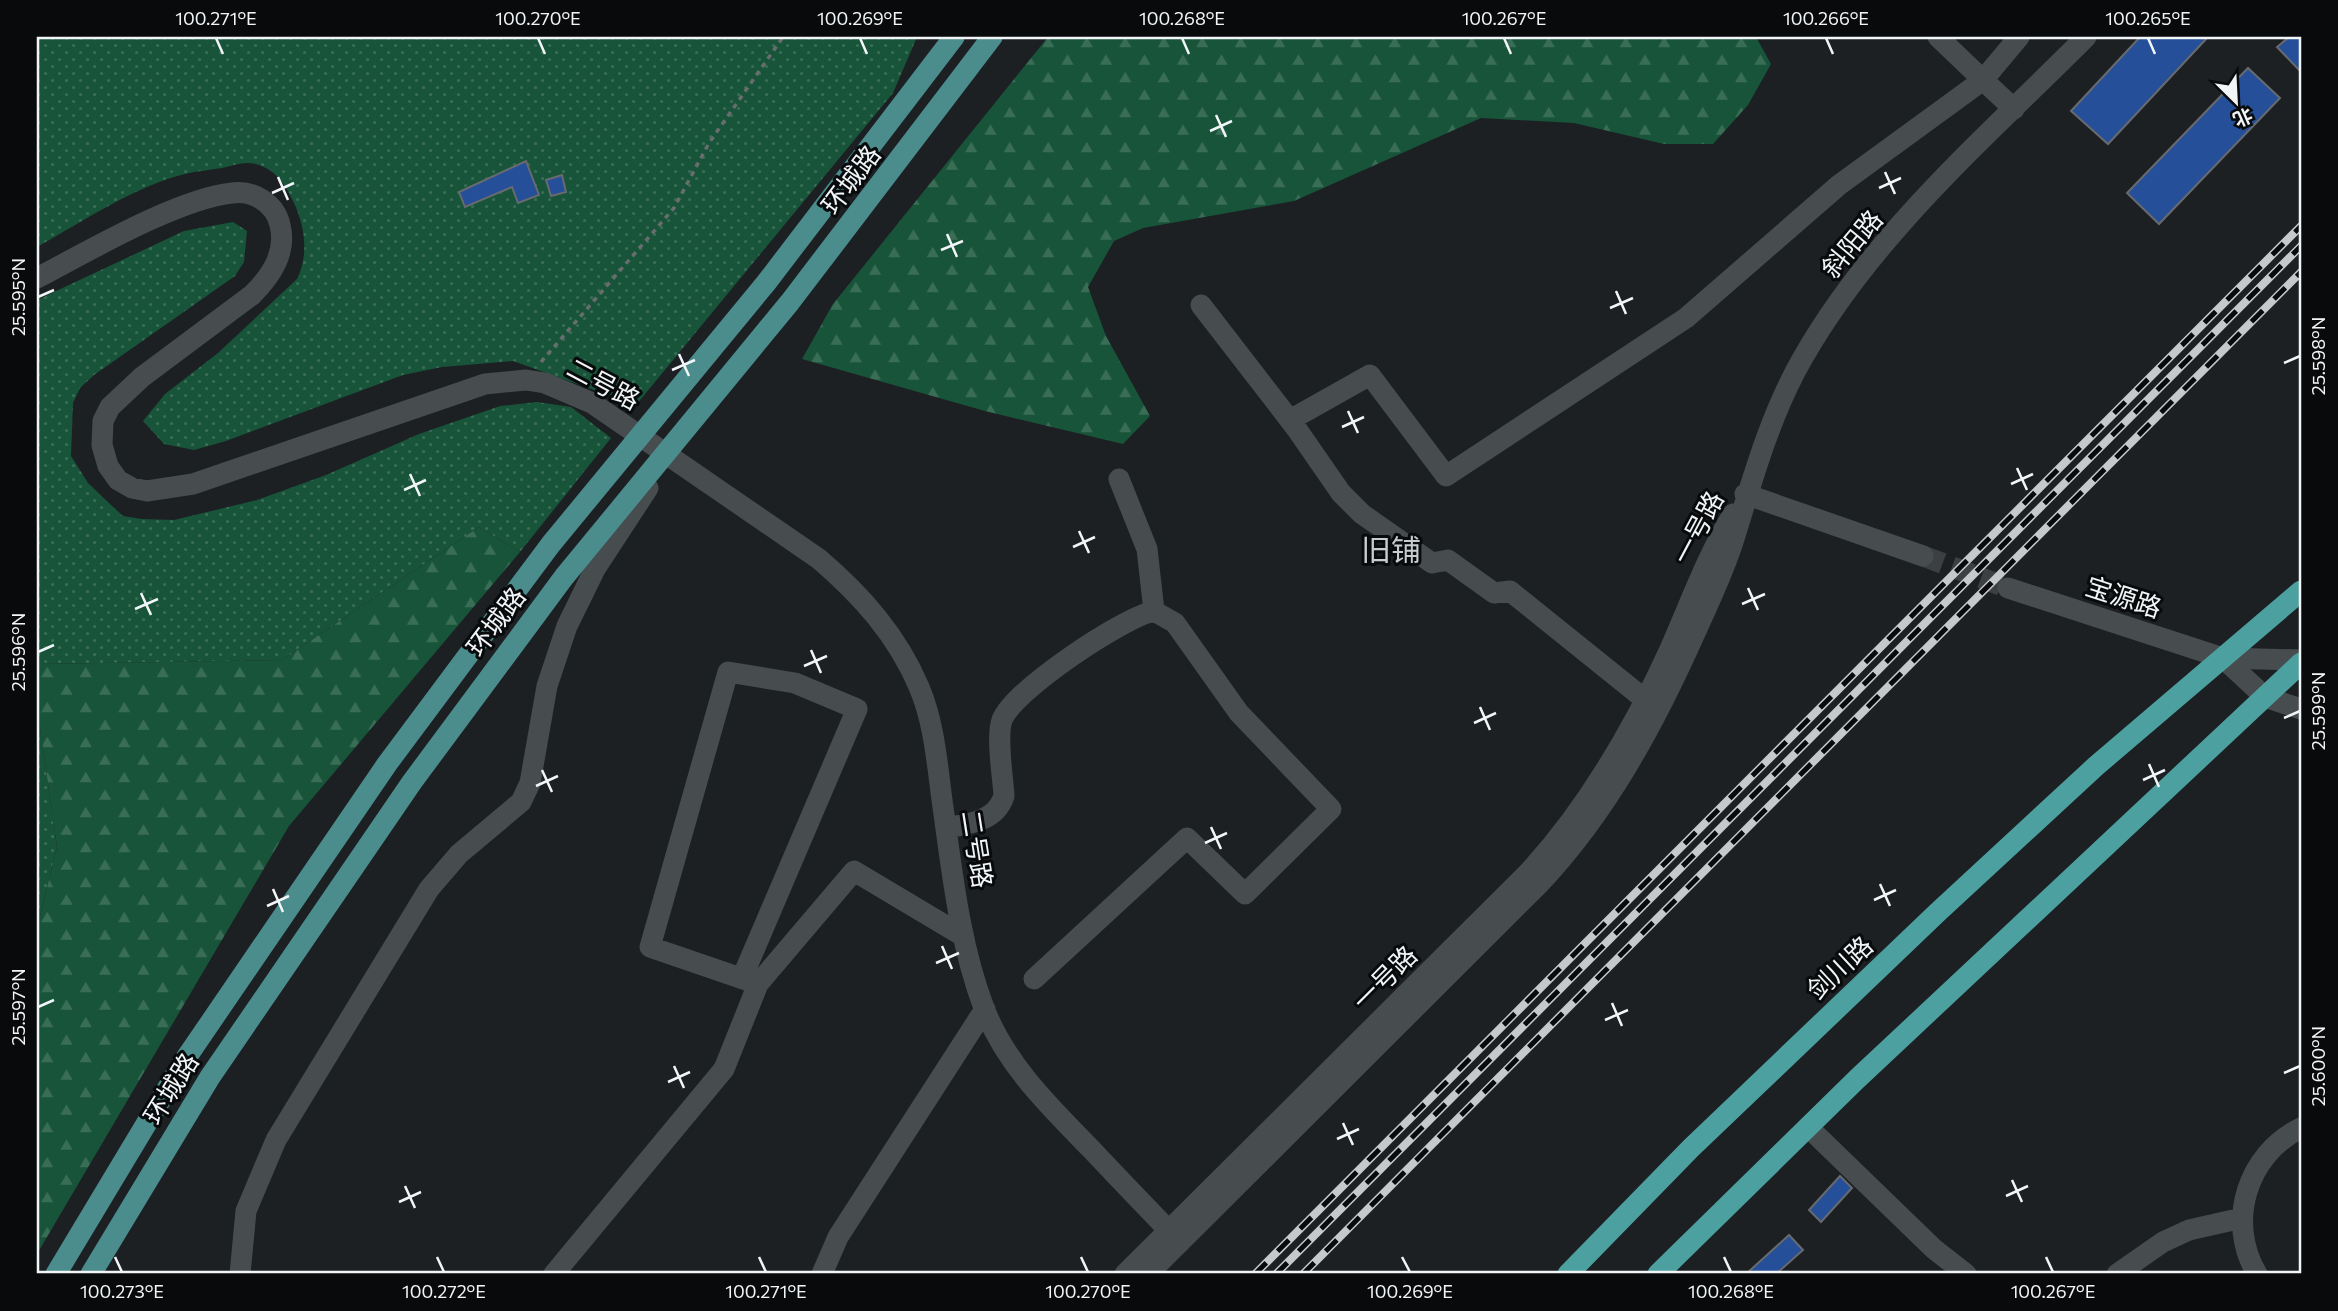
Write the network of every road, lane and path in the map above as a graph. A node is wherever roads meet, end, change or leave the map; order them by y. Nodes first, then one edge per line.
1 (783, 37) edge
2 (954, 37) edge
3 (992, 37) edge
4 (1938, 37) edge
5 (2019, 37) edge
6 (2086, 37) edge
7 (1983, 80) junction
8 (2014, 109) junction
9 (37, 278) edge
10 (1202, 305) dead end
11 (532, 381) junction
12 (1290, 420) junction
13 (673, 457) junction
14 (1118, 479) dead end
15 (1745, 495) junction
16 (1923, 556) tunnel mouth
17 (2008, 588) tunnel mouth
18 (2301, 591) edge
19 (1154, 611) junction
20 (2223, 658) junction
21 (2301, 662) edge
22 (2265, 697) junction
23 (1652, 705) junction
24 (2301, 709) edge
25 (946, 828) junction
26 (963, 936) junction
27 (1034, 979) dead end
28 (750, 981) junction
29 (985, 1009) junction
30 (1808, 1127) junction
31 (2301, 1128) edge
32 (2242, 1218) junction
33 (1175, 1236) junction
34 (56, 1274) edge
35 (91, 1274) edge
36 (240, 1274) edge
37 (554, 1274) edge
38 (822, 1274) edge
39 (1125, 1274) edge
40 (1148, 1274) edge
41 (1568, 1274) edge
42 (1658, 1274) edge
43 (1966, 1274) edge
44 (2117, 1274) edge
45 (2257, 1274) edge

1 - 11 path
2 - 34 main road, 环城路
3 - 35 main road, 环城路
4 - 7 street
5 - 7 street
6 - 8 street, 斜阳路
7 - 8 street
7 - 12 street
8 - 15 street, 斜阳路
9 - 11 street, 二号路
10 - 12 street
11 - 13 street, 二号路
12 - 23 street
13 - 25 street, 二号路
13 - 36 street
14 - 19 street
15 - 16 street
15 - 23 street, 一号路
17 - 20 street, 宝源路
18 - 20 highway, 剑川路
19 - 25 street
19 - 27 street
20 - 21 street
20 - 22 street
20 - 41 highway, 剑川路
21 - 22 highway
22 - 24 street
22 - 30 highway
23 - 33 street, 一号路
25 - 26 street, 二号路
26 - 28 street
26 - 29 street, 二号路
28 - 28 street
28 - 37 street
29 - 33 street, 二号路
29 - 38 street
30 - 42 highway
30 - 43 street
31 - 32 street
32 - 44 street
32 - 45 street
33 - 39 street, 一号路
33 - 40 street, 一号路

